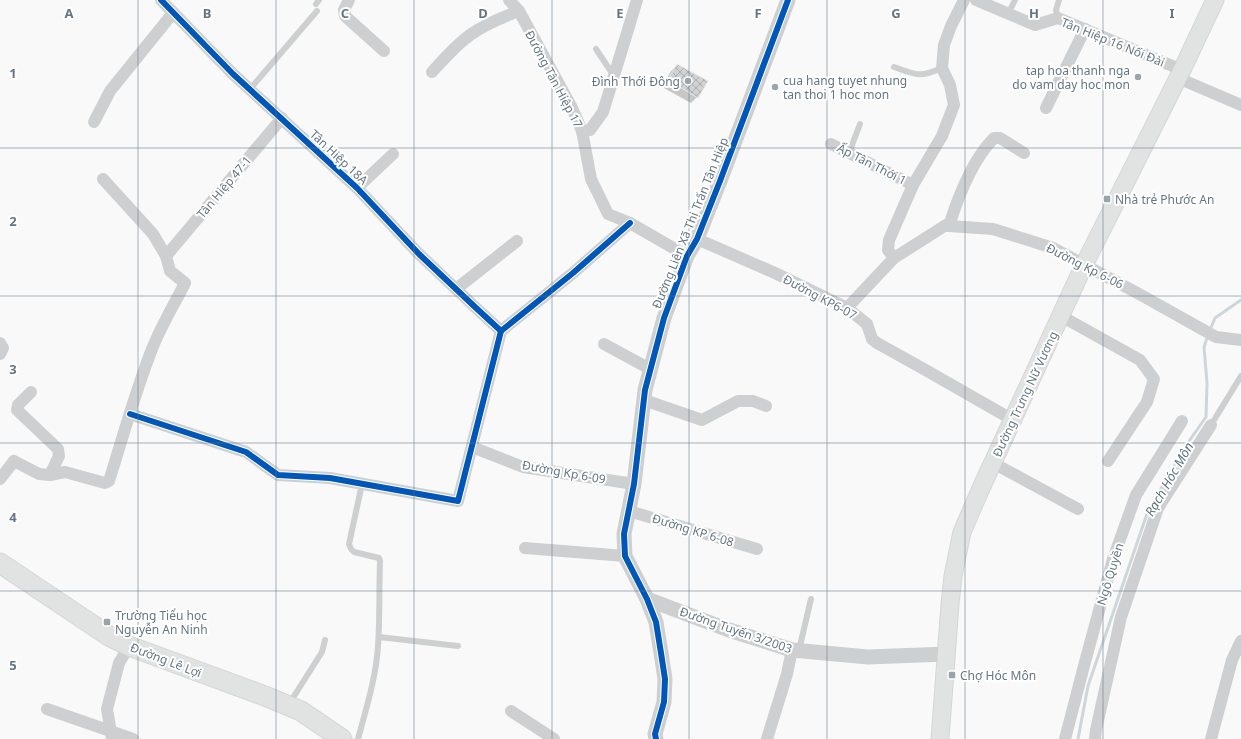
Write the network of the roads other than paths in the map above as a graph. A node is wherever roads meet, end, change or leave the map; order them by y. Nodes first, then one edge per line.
1 (161, 0) edge
2 (349, 0) edge
3 (509, 0) edge
4 (637, 0) edge
5 (788, 0) edge
6 (964, 0) edge
7 (976, 0) edge
8 (1015, 0) edge
9 (1059, 0) edge
10 (1214, 0) edge
11 (318, 5) edge
12 (519, 11) junction
13 (174, 13) junction
14 (1008, 14) junction
15 (1058, 18) junction
16 (1084, 28) junction
17 (596, 49) dead end
18 (384, 51) dead end
19 (894, 67) dead end
20 (942, 68) junction
21 (432, 72) dead end
22 (1180, 74) junction
23 (614, 76) junction
24 (250, 89) junction
25 (1241, 105) edge
26 (1046, 108) dead end
27 (282, 118) junction
28 (94, 122) dead end
29 (860, 124) dead end
30 (582, 131) junction
31 (831, 144) dead end
32 (849, 153) junction
33 (1024, 153) dead end
34 (393, 154) dead end
35 (103, 179) dead end
36 (913, 185) junction
37 (357, 188) junction
38 (630, 223) junction
39 (949, 226) junction
40 (697, 239) junction
41 (517, 241) dead end
42 (166, 256) junction
43 (687, 256) junction
44 (894, 258) junction
45 (1084, 265) junction
46 (456, 289) junction
47 (847, 308) junction
48 (1061, 316) junction
49 (502, 331) junction
50 (1241, 340) edge
51 (0, 343) edge
52 (604, 344) dead end
53 (0, 354) edge
54 (650, 369) junction
55 (1241, 376) edge
56 (31, 392) dead end
57 (644, 400) junction
58 (766, 406) dead end
59 (130, 414) junction
60 (1013, 420) junction
61 (1182, 421) dead end
62 (1211, 425) joint
63 (472, 447) junction
64 (1108, 460) dead end
65 (993, 463) junction
66 (50, 475) junction
67 (0, 479) edge
68 (362, 484) junction
69 (634, 484) junction
70 (1078, 509) dead end
71 (629, 511) junction
72 (525, 548) dead end
73 (757, 549) dead end
74 (625, 556) junction
75 (0, 563) edge
76 (647, 599) junction
77 (811, 599) dead end
78 (378, 637) junction
79 (324, 640) dead end
80 (129, 646) junction
81 (458, 646) dead end
82 (1239, 648) edge
83 (795, 651) junction
84 (947, 654) junction
85 (288, 706) junction
86 (46, 709) dead end
87 (512, 711) dead end
88 (111, 735) edge
89 (133, 739) edge
90 (342, 739) edge
91 (358, 739) edge
92 (554, 739) edge
93 (656, 739) edge
94 (767, 739) edge
95 (940, 739) edge
96 (1065, 739) edge
97 (1095, 739) edge
98 (1211, 739) edge

1 - 13 street, Tân Hiệp 18A
2 - 18 street
3 - 12 street, Đường Tân Hiệp 17
4 - 23 street
5 - 40 street, Đường Liên Xã Thị Trấn Tân Hiệp
6 - 20 street, Ấp Tân Thới 1
7 - 14 street, Tân Hiệp 16 Nối Đài
8 - 14 lane
9 - 15 lane
10 - 22 main road, Đường Trưng Nữ Vương
11 - 24 lane
12 - 21 street
12 - 30 street, Đường Tân Hiệp 17
13 - 24 street, Tân Hiệp 18A
13 - 28 street
14 - 15 street, Tân Hiệp 16 Nối Đài
15 - 16 street, Tân Hiệp 16 Nối Đài
16 - 22 street, Tân Hiệp 16 Nối Đài
16 - 26 street
17 - 23 lane
19 - 20 lane
20 - 36 street, Ấp Tân Thới 1
22 - 25 street, Tân Hiệp 16 Nối Đài
22 - 45 main road, Đường Trưng Nữ Vương
23 - 30 street
24 - 27 street, Tân Hiệp 18A
27 - 37 street, Tân Hiệp 18A
27 - 42 street, Tân Hiệp 47-1
29 - 32 lane
30 - 38 street, Đường Tân Hiệp 17
31 - 32 street, Ấp Tân Thới 1
32 - 36 street, Ấp Tân Thới 1
33 - 39 street
34 - 37 street
35 - 42 street
36 - 44 street, Ấp Tân Thới 1
37 - 46 street, Tân Hiệp 18A
38 - 43 street, Đường Tân Hiệp 17
38 - 49 street
39 - 44 street, Đường Kp 6-06
39 - 45 street, Đường Kp 6-06
40 - 43 street, Đường Liên Xã Thị Trấn Tân Hiệp
40 - 47 street, Đường KP6-07
41 - 46 street
42 - 59 street
43 - 54 street, Đường Liên Xã Thị Trấn Tân Hiệp
44 - 47 street, Đường Kp 6-06
45 - 48 main road, Đường Trưng Nữ Vương
45 - 50 street, Đường Kp 6-06
46 - 49 street, Tân Hiệp 18A
47 - 60 street, Đường KP6-07
48 - 60 main road, Đường Trưng Nữ Vương
48 - 64 street
49 - 63 street
51 - 53 street
52 - 54 street
54 - 57 street, Đường Liên Xã Thị Trấn Tân Hiệp
55 - 62 lane
56 - 66 street
57 - 58 street
57 - 69 street, Đường Liên Xã Thị Trấn Tân Hiệp
59 - 66 street
59 - 68 street
60 - 65 main road, Đường Trưng Nữ Vương
61 - 96 street, Ngô Quyền
62 - 97 street, Ngô Quyền
63 - 68 street
63 - 69 street, Đường Kp 6-09
65 - 70 street
65 - 84 main road, Đường Trưng Nữ Vương
66 - 67 street
68 - 78 lane
69 - 71 street, Đường Liên Xã Thị Trấn Tân Hiệp
71 - 73 street, Đường KP 6-08
71 - 74 street, Đường Liên Xã Thị Trấn Tân Hiệp
72 - 74 street
74 - 76 street, Đường Liên Xã Thị Trấn Tân Hiệp
75 - 80 main road, Đường Lê Lợi
76 - 83 street, Đường Tuyến 3/2003
76 - 93 street, Đường Liên Xã Thị Trấn Tân Hiệp
77 - 83 lane
78 - 81 lane
78 - 91 lane
79 - 85 lane
80 - 85 main road, Đường Lê Lợi
80 - 88 street
82 - 98 street
83 - 84 street, Đường Tuyến 3/2003
83 - 94 street
84 - 95 main road, Đường Trưng Nữ Vương
85 - 90 main road, Đường Lê Lợi
86 - 88 street
87 - 92 street
88 - 89 street

